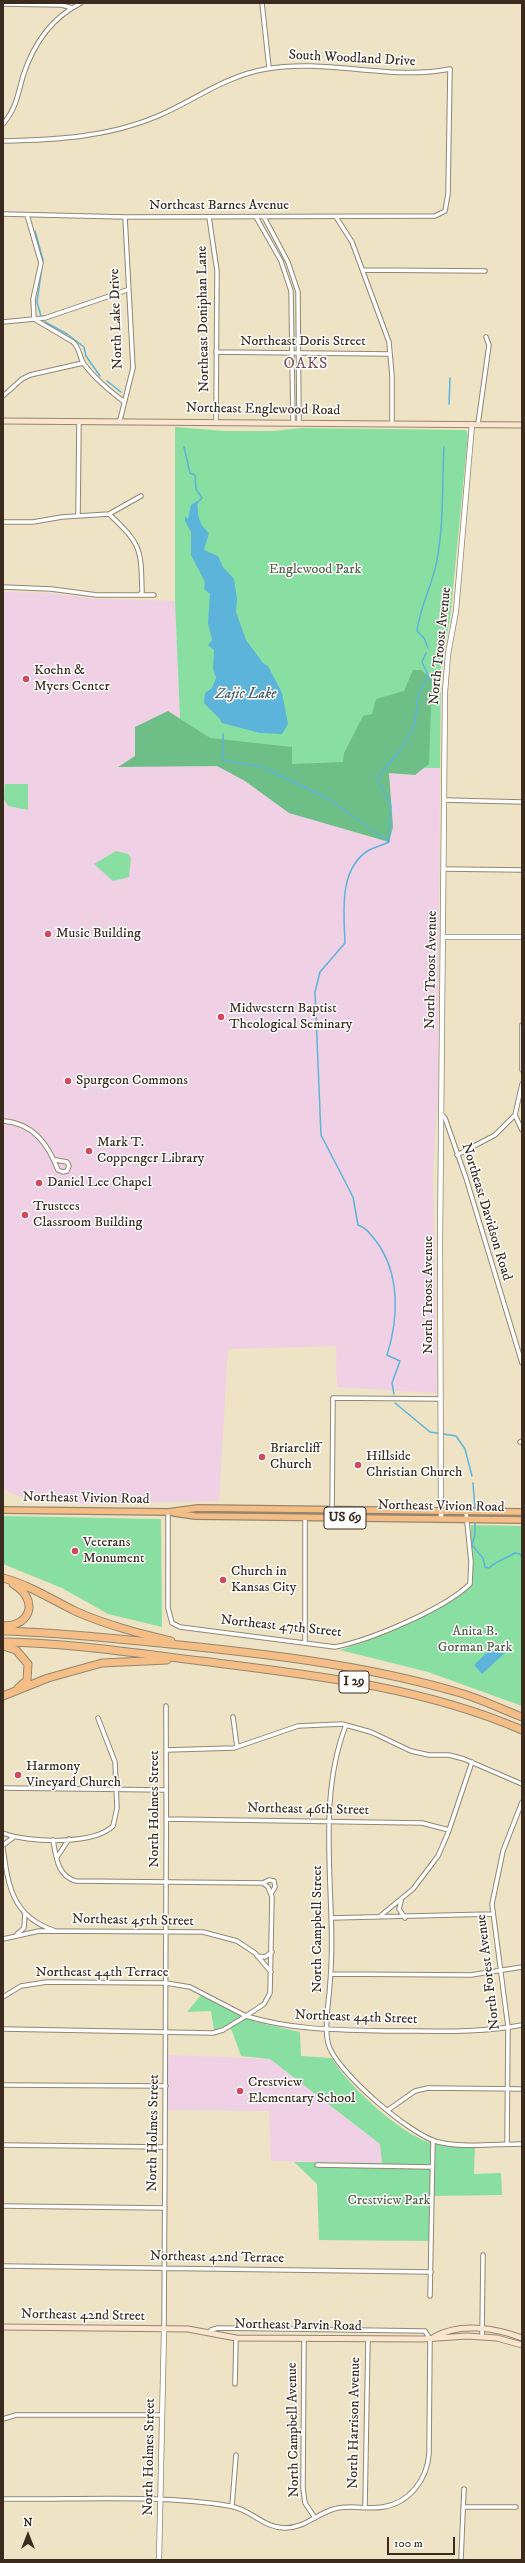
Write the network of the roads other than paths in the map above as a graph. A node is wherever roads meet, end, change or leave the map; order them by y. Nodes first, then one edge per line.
1 (81, 3) edge
2 (262, 3) edge
3 (3, 4) edge
4 (72, 8) junction
5 (269, 68) junction
6 (3, 124) edge
7 (3, 141) edge
8 (3, 214) edge
9 (28, 215) junction
10 (435, 216) joint
11 (125, 217) junction
12 (209, 217) junction
13 (256, 217) junction
14 (264, 217) junction
15 (336, 217) junction
16 (363, 270) junction
17 (485, 271) dead end
18 (127, 290) junction
19 (34, 319) junction
20 (3, 322) edge
21 (486, 337) dead end
22 (216, 352) junction
23 (290, 353) junction
24 (297, 353) junction
25 (390, 354) junction
26 (83, 363) junction
27 (3, 396) edge
28 (123, 401) junction
29 (120, 420) junction
30 (3, 421) edge
31 (78, 421) junction
32 (216, 422) junction
33 (293, 423) junction
34 (299, 423) junction
35 (392, 424) junction
36 (475, 424) junction
37 (522, 425) edge
38 (141, 496) dead end
39 (110, 514) junction
40 (78, 516) junction
41 (3, 522) edge
42 (3, 587) edge
43 (140, 594) junction
44 (154, 595) dead end
45 (444, 800) junction
46 (522, 802) edge
47 (444, 869) junction
48 (522, 870) edge
49 (444, 937) junction
50 (522, 937) edge
51 (522, 1026) edge
52 (522, 1070) edge
53 (522, 1084) edge
54 (522, 1090) edge
55 (520, 1095) junction
56 (442, 1114) junction
57 (515, 1115) junction
58 (3, 1121) edge
59 (522, 1130) edge
60 (457, 1155) junction
61 (56, 1160) dead end
62 (522, 1363) edge
63 (440, 1399) junction
64 (3, 1510) edge
65 (332, 1510) junction
66 (441, 1511) junction
67 (168, 1512) junction
68 (466, 1512) junction
69 (522, 1512) edge
70 (305, 1518) junction
71 (332, 1518) junction
72 (442, 1519) junction
73 (466, 1519) junction
74 (522, 1520) edge
75 (3, 1578) edge
76 (3, 1582) edge
77 (3, 1626) edge
78 (3, 1631) edge
79 (3, 1642) edge
80 (305, 1643) junction
81 (3, 1646) edge
82 (194, 1647) junction
83 (180, 1659) junction
84 (3, 1692) edge
85 (3, 1696) edge
86 (166, 1706) dead end
87 (234, 1717) dead end
88 (522, 1717) edge
89 (98, 1718) dead end
90 (346, 1725) junction
91 (522, 1730) edge
92 (237, 1747) junction
93 (166, 1750) junction
94 (472, 1762) junction
95 (522, 1784) edge
96 (3, 1788) edge
97 (116, 1789) junction
98 (166, 1790) junction
99 (522, 1802) edge
100 (166, 1819) junction
101 (330, 1820) junction
102 (449, 1830) junction
103 (3, 1833) edge
104 (14, 1837) junction
105 (69, 1839) junction
106 (53, 1840) junction
107 (3, 1847) edge
108 (57, 1858) junction
109 (165, 1881) junction
110 (263, 1883) junction
111 (272, 1892) junction
112 (401, 1901) junction
113 (25, 1912) junction
114 (492, 1914) junction
115 (379, 1917) junction
116 (331, 1918) junction
117 (405, 1918) junction
118 (56, 1931) junction
119 (165, 1932) junction
120 (16, 1935) junction
121 (3, 1939) edge
122 (272, 1952) junction
123 (257, 1956) junction
124 (522, 1967) edge
125 (271, 1972) junction
126 (502, 1972) junction
127 (331, 1974) junction
128 (166, 1983) junction
129 (3, 1997) edge
130 (246, 2016) junction
131 (522, 2025) edge
132 (508, 2027) junction
133 (3, 2029) edge
134 (327, 2030) junction
135 (166, 2033) junction
136 (3, 2085) edge
137 (166, 2086) junction
138 (508, 2088) junction
139 (522, 2089) edge
140 (388, 2110) junction
141 (432, 2140) junction
142 (507, 2144) junction
143 (522, 2144) edge
144 (3, 2145) edge
145 (164, 2148) junction
146 (317, 2165) dead end
147 (432, 2166) junction
148 (3, 2206) edge
149 (165, 2208) junction
150 (483, 2255) dead end
151 (3, 2266) edge
152 (164, 2268) junction
153 (431, 2272) junction
154 (430, 2296) dead end
155 (3, 2327) edge
156 (482, 2329) junction
157 (164, 2330) junction
158 (209, 2334) junction
159 (482, 2337) junction
160 (236, 2338) junction
161 (432, 2338) junction
162 (522, 2338) edge
163 (304, 2339) junction
164 (368, 2339) junction
165 (522, 2345) edge
166 (235, 2384) dead end
167 (162, 2415) junction
168 (3, 2419) edge
169 (236, 2455) dead end
170 (464, 2489) dead end
171 (3, 2499) edge
172 (160, 2500) junction
173 (232, 2506) junction
174 (365, 2507) junction
175 (463, 2507) junction
176 (516, 2507) dead end
177 (315, 2518) junction
178 (159, 2560) edge
179 (461, 2560) edge

1 - 4 street
2 - 5 street
3 - 4 street
4 - 6 street
5 - 7 street, South Woodland Drive
5 - 10 street, South Woodland Drive
8 - 9 street, Northeast Barnes Avenue
9 - 11 street, Northeast Barnes Avenue
9 - 19 street
10 - 15 street, Northeast Barnes Avenue
11 - 12 street, Northeast Barnes Avenue
11 - 18 street, North Lake Drive
12 - 13 street, Northeast Barnes Avenue
12 - 22 street, Northeast Doniphan Lane
13 - 14 street, Northeast Barnes Avenue
13 - 23 street
14 - 15 street, Northeast Barnes Avenue
14 - 24 street
15 - 16 street
16 - 17 street
16 - 25 street
18 - 19 street
18 - 28 street, North Lake Drive
19 - 20 street
19 - 26 street
21 - 36 street
22 - 23 street, Northeast Doris Street
22 - 32 street, Northeast Doniphan Lane
23 - 24 street, Northeast Doris Street
23 - 33 street
24 - 25 street, Northeast Doris Street
24 - 34 street
25 - 35 street
26 - 27 street
26 - 28 street
28 - 29 street, North Lake Drive
29 - 31 main road, Northeast Englewood Road
29 - 32 main road, Northeast Englewood Road
30 - 31 main road, Northeast Englewood Road
31 - 40 street
32 - 33 main road, Northeast Englewood Road
33 - 34 main road, Northeast Englewood Road
34 - 35 main road, Northeast Englewood Road
35 - 36 main road, Northeast Englewood Road
36 - 37 main road, Northeast Englewood Road
36 - 45 street, North Troost Avenue
38 - 39 street
39 - 40 street
39 - 43 street
40 - 41 street
42 - 43 street
43 - 44 street
45 - 46 street
45 - 47 street, North Troost Avenue
47 - 48 street
47 - 49 street, North Troost Avenue
49 - 50 street
49 - 56 street, North Troost Avenue
51 - 52 street
53 - 55 street
54 - 55 street
55 - 57 street
56 - 60 street, Northeast Davidson Road
56 - 63 street, North Troost Avenue
57 - 59 street
57 - 60 street
58 - 61 street
60 - 62 street, Northeast Davidson Road
63 - 65 street
63 - 66 street, North Troost Avenue
64 - 67 main road, Northeast Vivion Road / US 69
65 - 66 main road, Northeast Vivion Road / US 69
65 - 67 main road, Northeast Vivion Road / US 69
65 - 71 street
66 - 68 main road, Northeast Vivion Road / US 69
66 - 72 street, North Troost Avenue
67 - 70 main road, Northeast Vivion Road / US 69
67 - 80 street, Northeast 47th Street
68 - 69 main road, Northeast Vivion Road / US 69
68 - 73 street, Northeast 47th Street
70 - 71 main road, Northeast Vivion Road / US 69
70 - 80 street
71 - 72 main road, Northeast Vivion Road / US 69
72 - 73 main road, Northeast Vivion Road / US 69
73 - 74 main road, Northeast Vivion Road / US 69
73 - 80 street, Northeast 47th Street
75 - 82 highway
76 - 77 highway
78 - 82 highway, I 29
79 - 83 highway, I 29
81 - 84 highway
82 - 88 highway, I 29
83 - 85 highway
83 - 91 highway, I 29
86 - 93 street, North Holmes Street
87 - 92 street
89 - 97 street
90 - 92 street
90 - 94 street
90 - 101 street, North Campbell Street
92 - 93 street
93 - 98 street, North Holmes Street
94 - 95 street
94 - 102 street
96 - 97 street
97 - 98 street
97 - 105 street
98 - 100 street, North Holmes Street
99 - 114 street, North Forest Avenue
100 - 101 street, Northeast 46th Street
100 - 109 street, North Holmes Street
101 - 102 street, Northeast 46th Street
101 - 116 street, North Campbell Street
102 - 112 street
103 - 104 street
104 - 106 street
104 - 107 street
105 - 106 street
105 - 108 street
106 - 108 street
107 - 113 street
108 - 109 street
109 - 110 street
109 - 119 street, North Holmes Street
110 - 111 street
110 - 111 street
111 - 122 street
112 - 115 street
112 - 117 street
113 - 118 street
113 - 120 street
114 - 117 street
114 - 126 street, North Forest Avenue
115 - 116 street
115 - 117 street
116 - 127 street, North Campbell Street
118 - 119 street, Northeast 45th Street
118 - 120 street, Northeast 45th Street
119 - 123 street, Northeast 45th Street
119 - 128 street, North Holmes Street
120 - 121 street, Northeast 45th Street
122 - 123 street
122 - 125 street
123 - 125 street, Northeast 45th Street
124 - 126 street
125 - 130 street
126 - 127 street
126 - 132 street, North Forest Avenue
127 - 134 street, North Campbell Street
128 - 129 street, Northeast 44th Terrace
128 - 130 street, Northeast 44th Terrace
128 - 135 street, North Holmes Street
130 - 134 street, Northeast 44th Street
130 - 135 street
131 - 132 street, Northeast 44th Street
132 - 134 street, Northeast 44th Street
132 - 138 street, North Forest Avenue
133 - 135 street
134 - 140 street, North Campbell Street
135 - 137 street, North Holmes Street
136 - 137 street
137 - 145 street, North Holmes Street
138 - 139 street
138 - 140 street
138 - 142 street, North Forest Avenue
140 - 141 street, North Campbell Street
141 - 142 street, North Campbell Street
141 - 147 street
142 - 143 street, North Campbell Street
144 - 145 street
145 - 149 street, North Holmes Street
146 - 147 street
147 - 153 street
148 - 149 street
149 - 152 street, North Holmes Street
150 - 156 street
151 - 152 street, Northeast 42nd Terrace
152 - 153 street, Northeast 42nd Terrace
152 - 157 street, North Holmes Street
153 - 154 street
155 - 157 main road, Northeast 42nd Street
156 - 159 street
156 - 161 main road, Northeast Parvin Road
156 - 162 main road, Northeast Parvin Road
157 - 158 main road, Northeast Parvin Road
157 - 167 street, North Holmes Street
158 - 160 main road, Northeast Parvin Road
158 - 161 street
159 - 161 main road, Northeast Parvin Road
159 - 165 main road, Northeast Parvin Road
160 - 163 main road, Northeast Parvin Road
160 - 166 street
161 - 164 main road, Northeast Parvin Road
161 - 174 street
163 - 164 main road, Northeast Parvin Road
163 - 177 street, North Campbell Avenue
164 - 174 street, North Harrison Avenue
167 - 168 street
167 - 172 street, North Holmes Street
169 - 173 street
170 - 175 street
171 - 172 street
172 - 173 street
172 - 178 street, North Holmes Street
173 - 177 street
174 - 177 street
175 - 176 street
175 - 179 street

